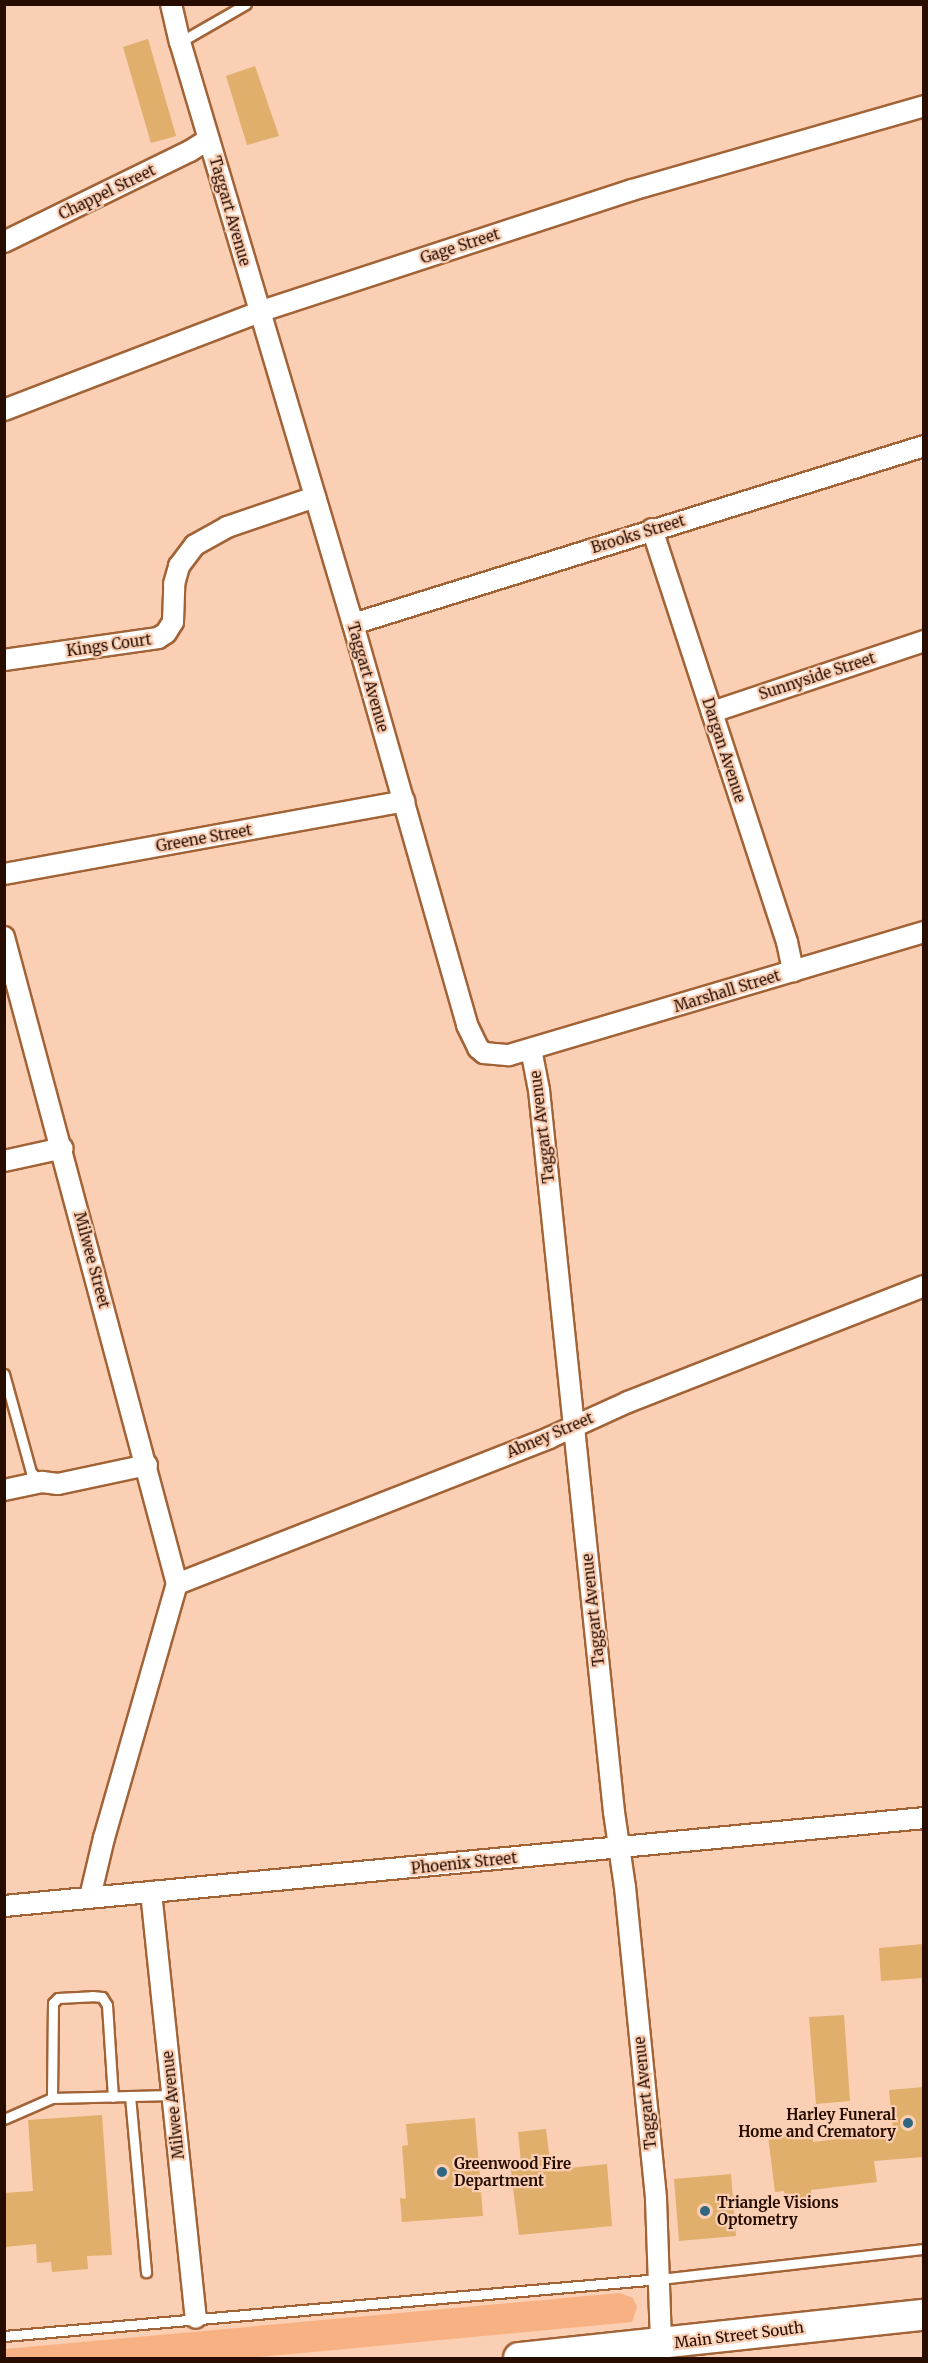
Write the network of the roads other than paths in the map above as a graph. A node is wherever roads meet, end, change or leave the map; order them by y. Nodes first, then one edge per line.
1 (171, 4) edge
2 (246, 4) edge
3 (180, 42) junction
4 (924, 106) edge
5 (209, 139) junction
6 (4, 242) edge
7 (259, 312) junction
8 (4, 410) edge
9 (924, 446) edge
10 (315, 497) junction
11 (652, 529) junction
12 (353, 624) junction
13 (924, 641) edge
14 (4, 660) edge
15 (712, 712) junction
16 (404, 801) junction
17 (4, 874) edge
18 (924, 932) edge
19 (4, 937) edge
20 (793, 971) junction
21 (531, 1049) junction
22 (63, 1148) junction
23 (4, 1161) edge
24 (924, 1286) edge
25 (4, 1374) edge
26 (575, 1425) junction
27 (147, 1465) junction
28 (42, 1482) junction
29 (4, 1490) edge
30 (177, 1584) junction
31 (924, 1818) edge
32 (619, 1848) junction
33 (151, 1892) junction
34 (90, 1897) junction
35 (4, 1906) edge
36 (172, 2095) junction
37 (130, 2096) junction
38 (113, 2097) junction
39 (52, 2098) junction
40 (4, 2119) edge
41 (924, 2249) edge
42 (146, 2272) dead end
43 (660, 2279) junction
44 (924, 2314) edge
45 (196, 2318) junction
46 (4, 2336) edge
47 (661, 2344) junction
48 (519, 2358) edge

1 - 3 street, Taggart Avenue
2 - 3 lane
3 - 5 street, Taggart Avenue
4 - 7 street, Gage Street
5 - 6 street, Chappel Street
5 - 7 street, Taggart Avenue
7 - 8 street, Gage Street
7 - 10 street, Taggart Avenue
9 - 11 street, Brooks Street
10 - 12 street, Taggart Avenue
10 - 14 street, Kings Court
11 - 12 street, Brooks Street
11 - 15 street, Dargan Avenue
12 - 16 street, Taggart Avenue
13 - 15 street, Sunnyside Street
15 - 20 street, Dargan Avenue
16 - 17 street, Greene Street
16 - 21 street, Taggart Avenue
18 - 20 street, Marshall Street
19 - 22 street, Milwee Street
20 - 21 street, Marshall Street
21 - 26 street, Taggart Avenue
22 - 23 street
22 - 27 street, Milwee Street
24 - 26 street, Abney Street
25 - 28 lane
26 - 30 street, Abney Street
26 - 32 street, Taggart Avenue
27 - 28 street
27 - 30 street, Milwee Street
28 - 29 street
30 - 34 street
31 - 32 street, Phoenix Street
32 - 33 street, Phoenix Street
32 - 43 street, Taggart Avenue
33 - 34 street, Phoenix Street
33 - 36 street, Milwee Avenue
34 - 35 street, Phoenix Street
36 - 37 lane
36 - 45 street, Milwee Avenue
37 - 38 lane
37 - 42 lane
38 - 39 lane
38 - 39 lane
39 - 40 lane
41 - 43 lane
43 - 45 lane
43 - 47 street, Taggart Avenue
44 - 47 main road, Main Street South
45 - 46 lane
47 - 48 main road, Main Street South

